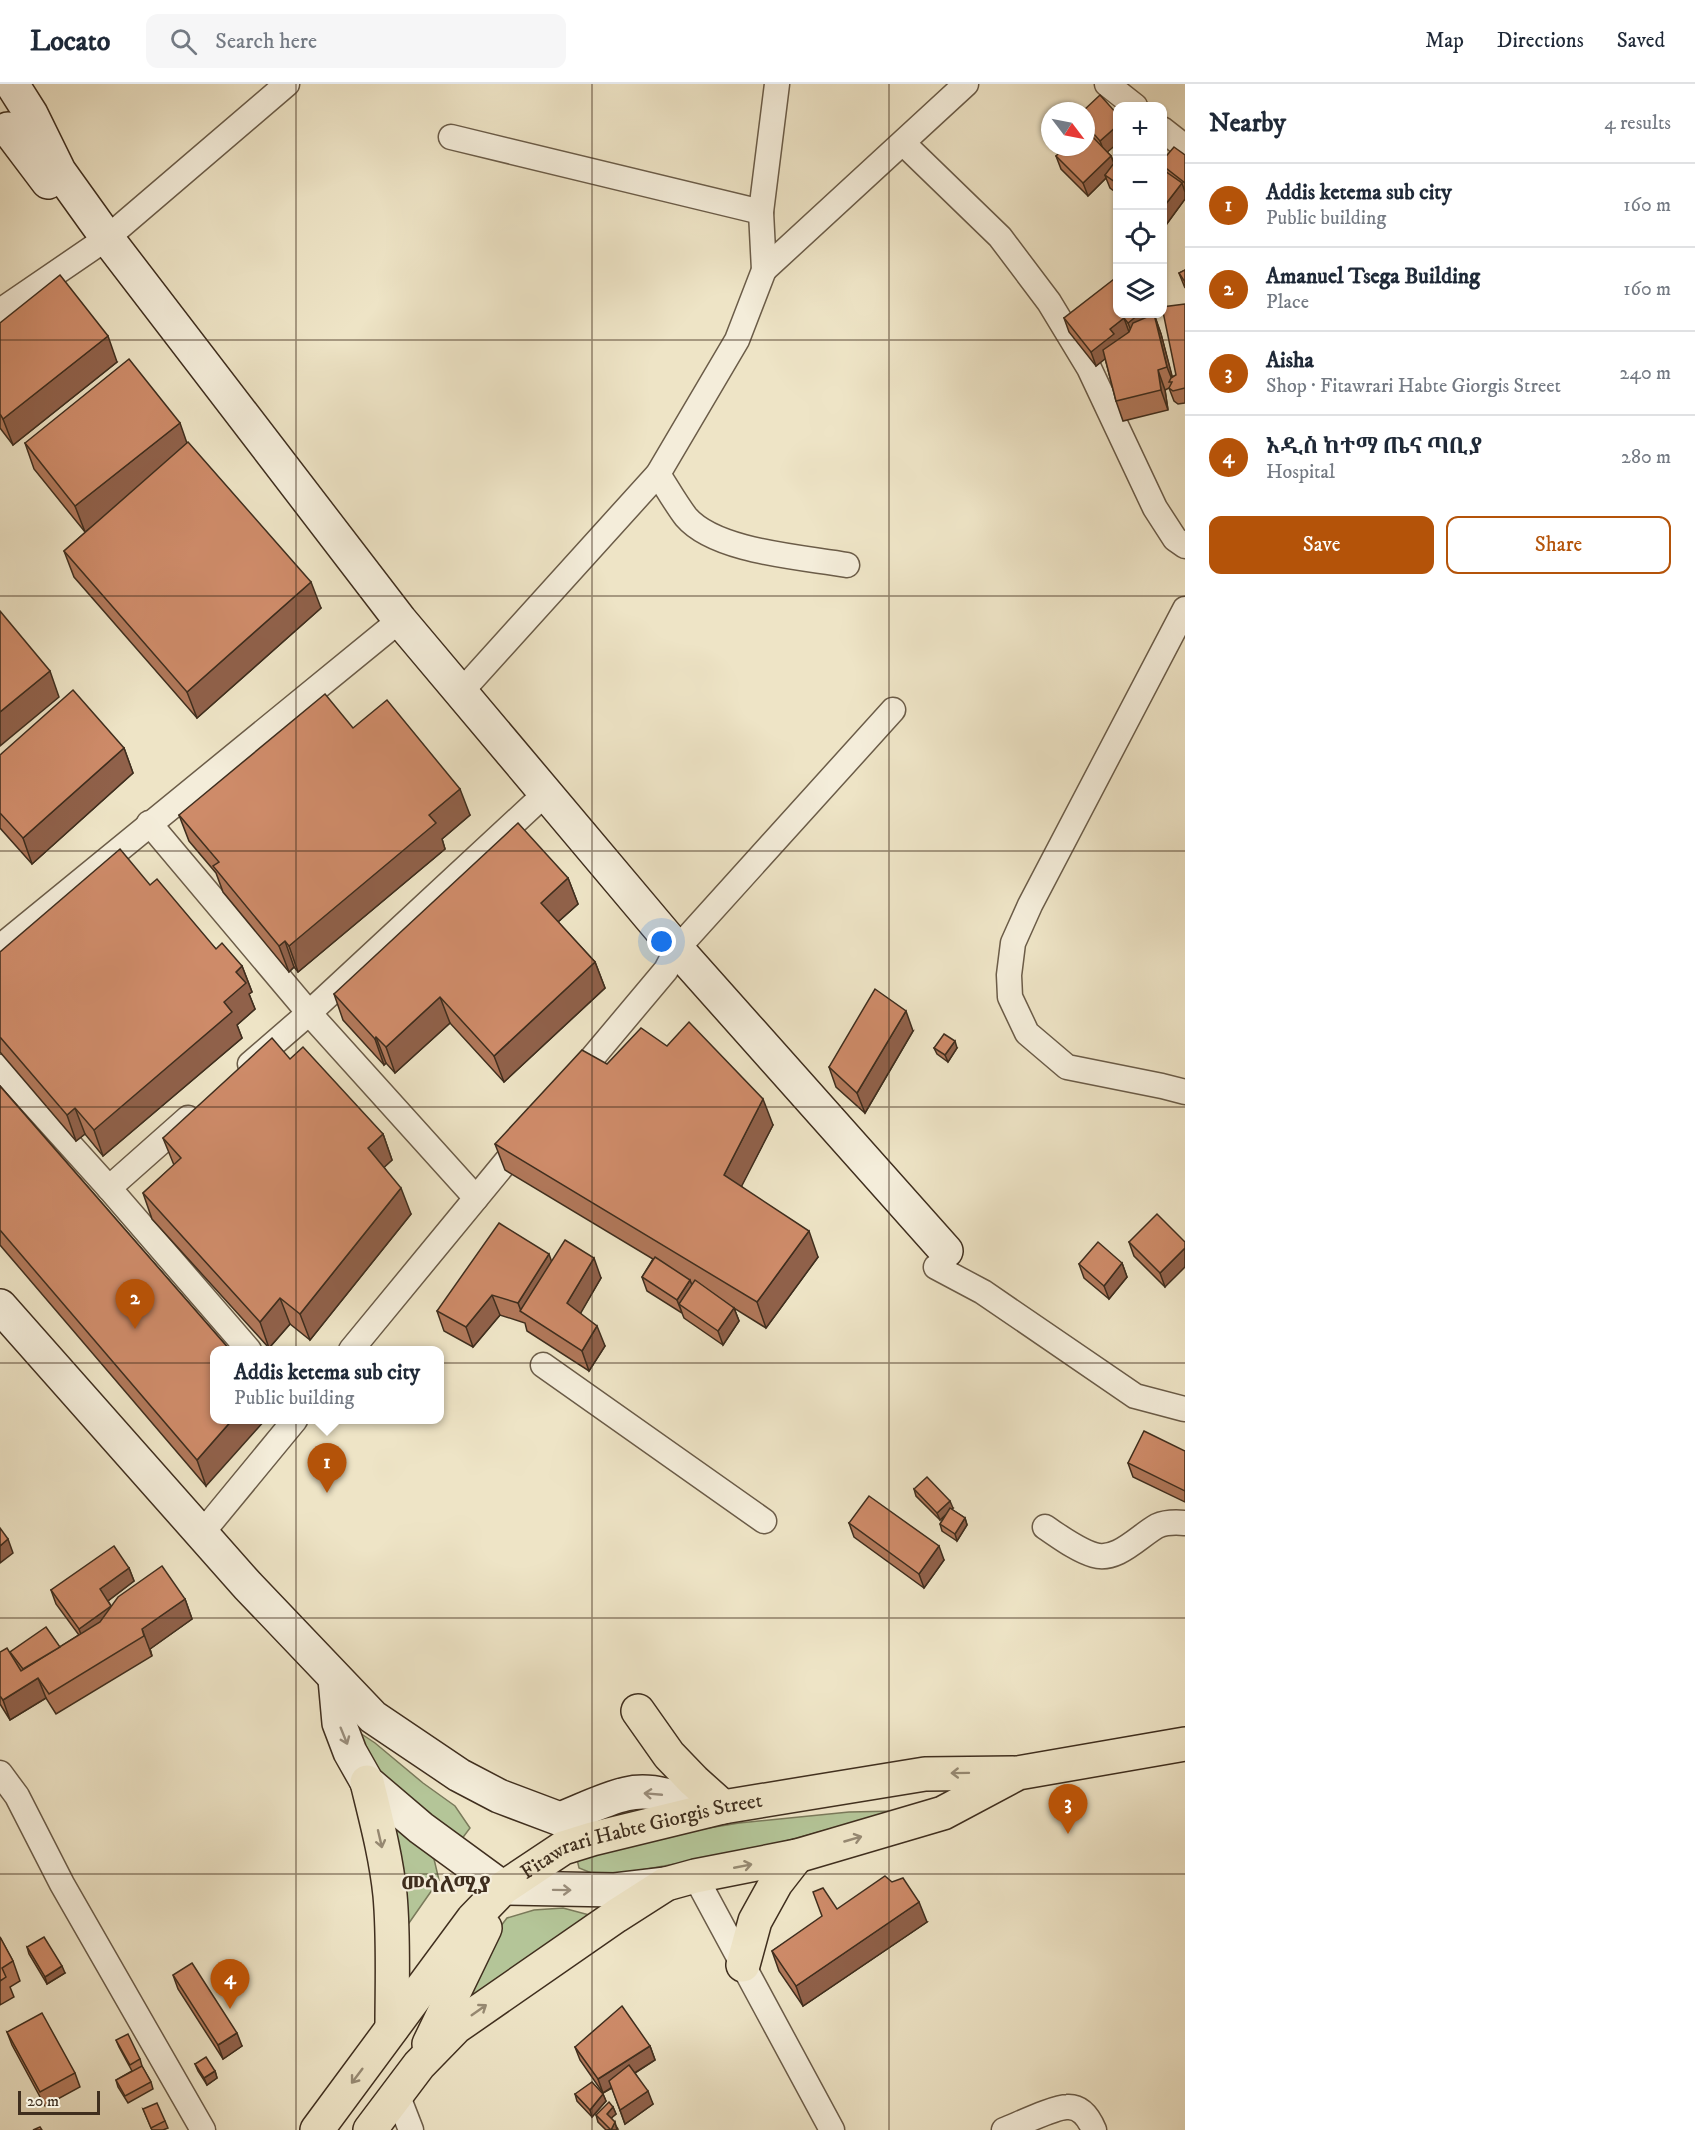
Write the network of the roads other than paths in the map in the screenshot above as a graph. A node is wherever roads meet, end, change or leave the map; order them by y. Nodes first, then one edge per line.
1 (12, 84) edge
2 (287, 84) edge
3 (777, 84) edge
4 (966, 84) edge
5 (1107, 84) edge
6 (1130, 102) edge
7 (4, 124) edge
8 (1167, 133) edge
9 (451, 137) dead end
10 (903, 144) junction
11 (1185, 147) edge
12 (59, 171) junction
13 (760, 212) junction
14 (101, 242) junction
15 (764, 270) junction
16 (0, 311) edge
17 (658, 474) junction
18 (1185, 546) edge
19 (847, 565) dead end
20 (1185, 609) edge
21 (393, 625) junction
22 (460, 693) junction
23 (893, 710) dead end
24 (538, 800) junction
25 (149, 823) junction
26 (0, 947) edge
27 (671, 960) junction
28 (309, 1013) junction
29 (0, 1067) edge
30 (230, 1081) edge
31 (1185, 1092) edge
32 (560, 1098) edge
33 (204, 1104) edge
34 (537, 1125) edge
35 (109, 1188) junction
36 (476, 1198) junction
37 (941, 1259) joint
38 (0, 1306) edge
39 (246, 1346) edge
40 (354, 1346) edge
41 (543, 1365) dead end
42 (1184, 1409) edge
43 (291, 1424) edge
44 (764, 1521) dead end
45 (1185, 1523) edge
46 (1045, 1527) dead end
47 (202, 1533) junction
48 (336, 1679) junction
49 (638, 1711) dead end
50 (1185, 1744) edge
51 (0, 1773) edge
52 (1018, 1773) junction
53 (368, 1782) junction
54 (716, 1809) junction
55 (797, 1856) junction
56 (681, 1880) junction
57 (503, 1888) junction
58 (743, 1965) junction
59 (392, 2028) junction
60 (419, 2065) junction
61 (397, 2094) junction
62 (203, 2130) edge
63 (317, 2130) edge
64 (370, 2130) edge
65 (411, 2130) edge
66 (832, 2130) edge
67 (1004, 2130) edge
68 (1094, 2130) edge

1 - 12 main road
2 - 14 street
3 - 13 street
4 - 10 street
5 - 6 street
7 - 12 main road
7 - 14 main road
8 - 11 street
9 - 13 street
10 - 15 street
10 - 18 street
12 - 14 main road
13 - 15 street
14 - 16 street
14 - 21 main road
15 - 17 street
17 - 19 street
17 - 22 street
20 - 31 street
21 - 22 main road
21 - 24 main road
21 - 25 street
22 - 24 main road
23 - 27 street
24 - 27 main road
24 - 28 street
25 - 26 street
25 - 28 street
27 - 32 street
27 - 37 main road
28 - 30 street
28 - 36 street
29 - 35 street
33 - 35 street
34 - 36 street
35 - 39 street
36 - 40 street
37 - 42 street
38 - 47 main road
41 - 44 street
43 - 47 street
45 - 46 street
47 - 48 main road
48 -> 53 main road
54 -> 48 main road
49 - 54 main road
50 - 52 main road
51 - 62 street
52 -> 54 main road, Fitawrari Habte Giorgis Street
55 -> 52 main road
53 - 57 main road
53 -> 59 main road
54 - 57 main road, Fitawrari Habte Giorgis Street
56 -> 55 main road
55 - 58 main road
57 -> 56 main road
56 - 58 street
60 -> 56 main road
57 - 59 main road, Fitawrari Habte Giorgis Street
57 - 60 main road
58 - 66 street
59 -> 63 main road, Fitawrari Habte Giorgis Street
60 - 61 main road
61 - 64 main road
61 - 65 street
67 - 68 street

